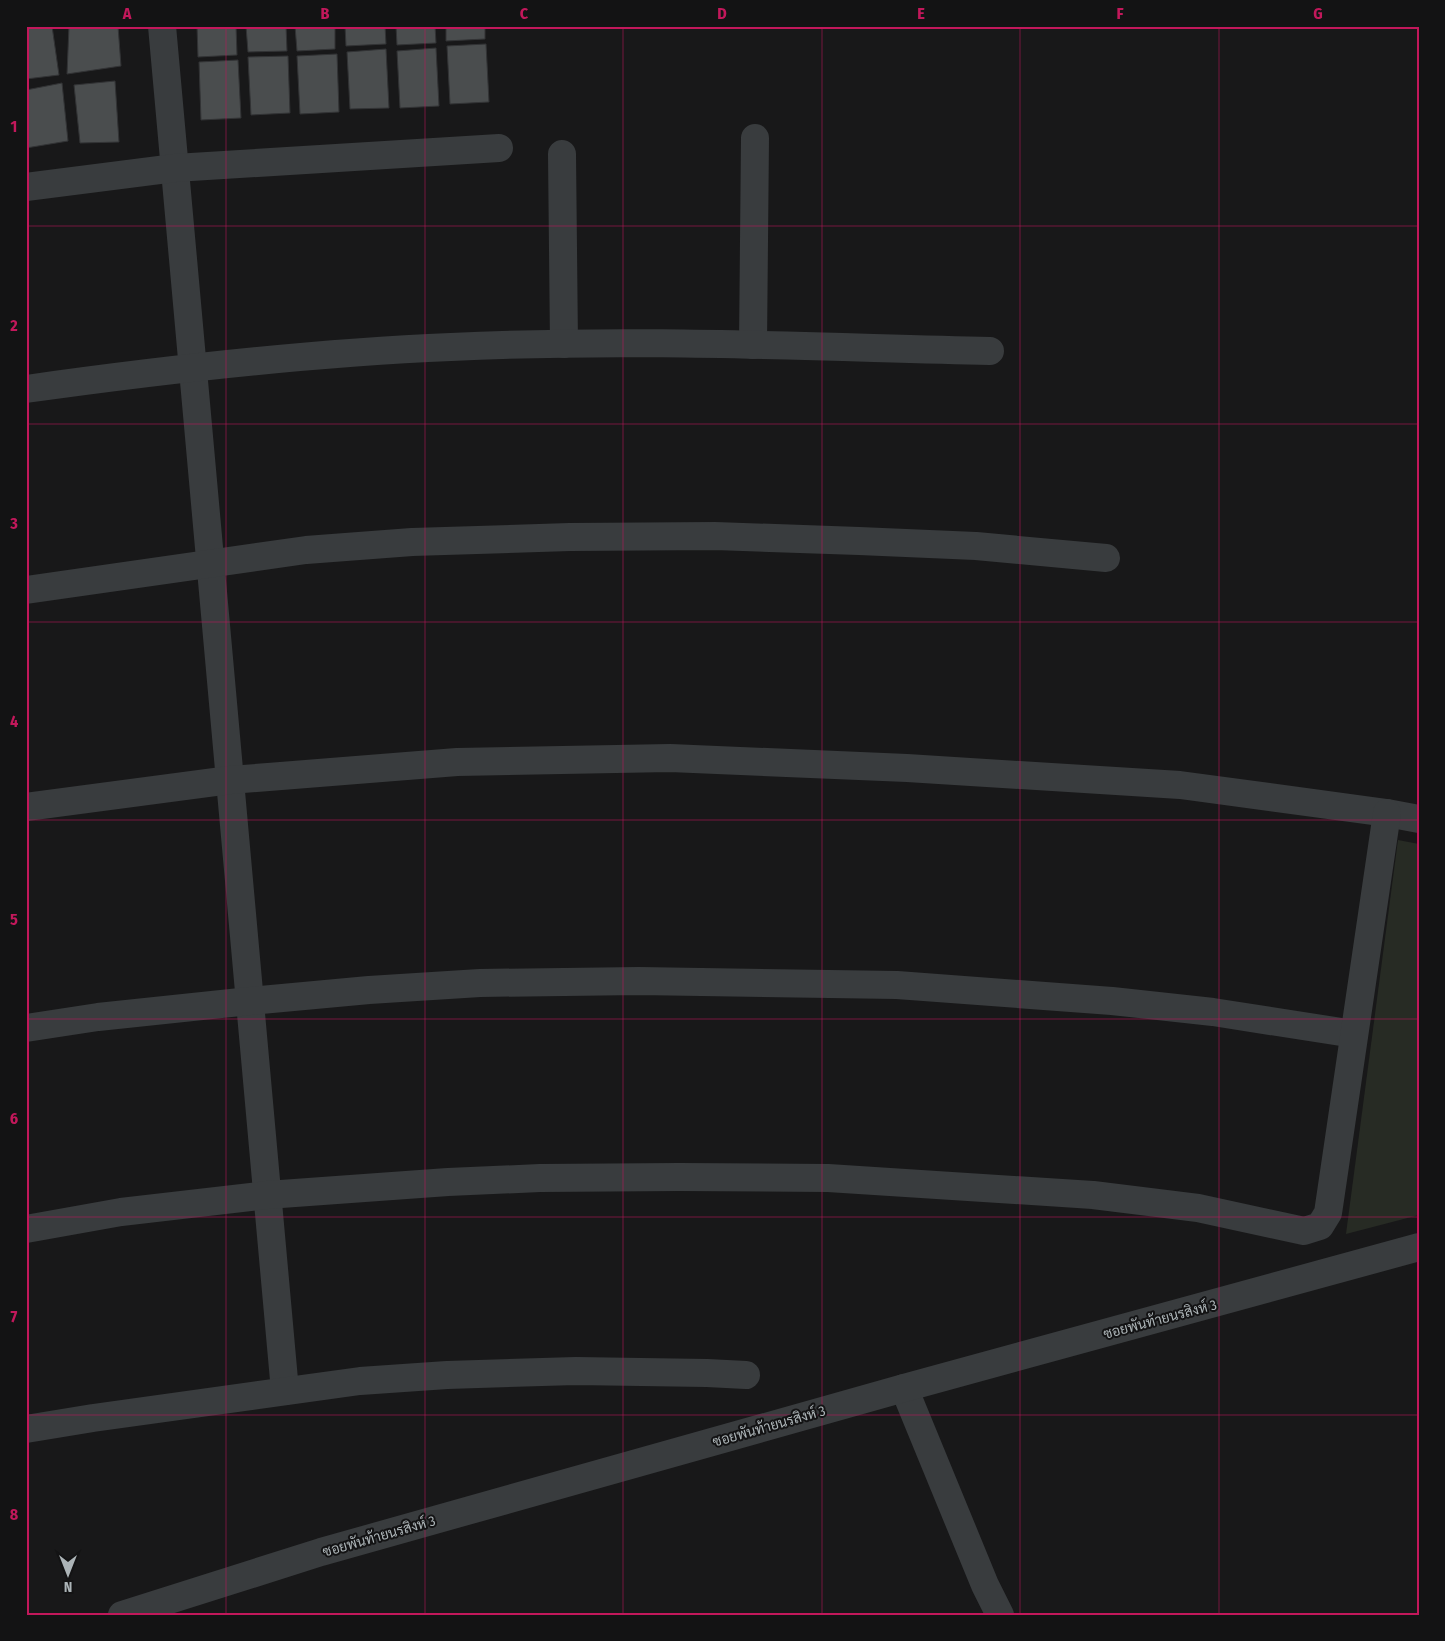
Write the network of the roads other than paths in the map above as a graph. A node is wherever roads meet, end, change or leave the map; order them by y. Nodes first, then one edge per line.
1 (162, 26) edge
2 (755, 138) dead end
3 (499, 148) dead end
4 (562, 154) dead end
5 (175, 168) junction
6 (26, 187) edge
7 (564, 344) junction
8 (753, 345) junction
9 (990, 351) dead end
10 (193, 367) junction
11 (26, 389) edge
12 (1106, 558) dead end
13 (210, 564) junction
14 (26, 590) edge
15 (230, 780) junction
16 (26, 807) edge
17 (1387, 813) junction
18 (1419, 819) edge
19 (250, 1001) junction
20 (26, 1028) edge
21 (1354, 1034) junction
22 (267, 1195) junction
23 (26, 1228) edge
24 (1419, 1247) edge
25 (746, 1375) dead end
26 (904, 1388) junction
27 (285, 1391) junction
28 (26, 1429) edge
29 (122, 1615) edge
30 (1000, 1615) edge

1 - 5 street
2 - 8 street
3 - 5 street
4 - 7 street
5 - 6 street
5 - 10 street
7 - 8 street
7 - 10 street
8 - 9 street
10 - 11 street
10 - 13 street
12 - 13 street
13 - 14 street
13 - 15 street
15 - 16 street
15 - 17 street
15 - 19 street
17 - 18 street
17 - 21 street
19 - 20 street
19 - 21 street
19 - 22 street
21 - 22 street
22 - 23 street
22 - 27 street
24 - 26 street, ซอยพันท้ายนรสิงห์ 3
25 - 27 street
26 - 29 street, ซอยพันท้ายนรสิงห์ 3
26 - 30 street
27 - 28 street

